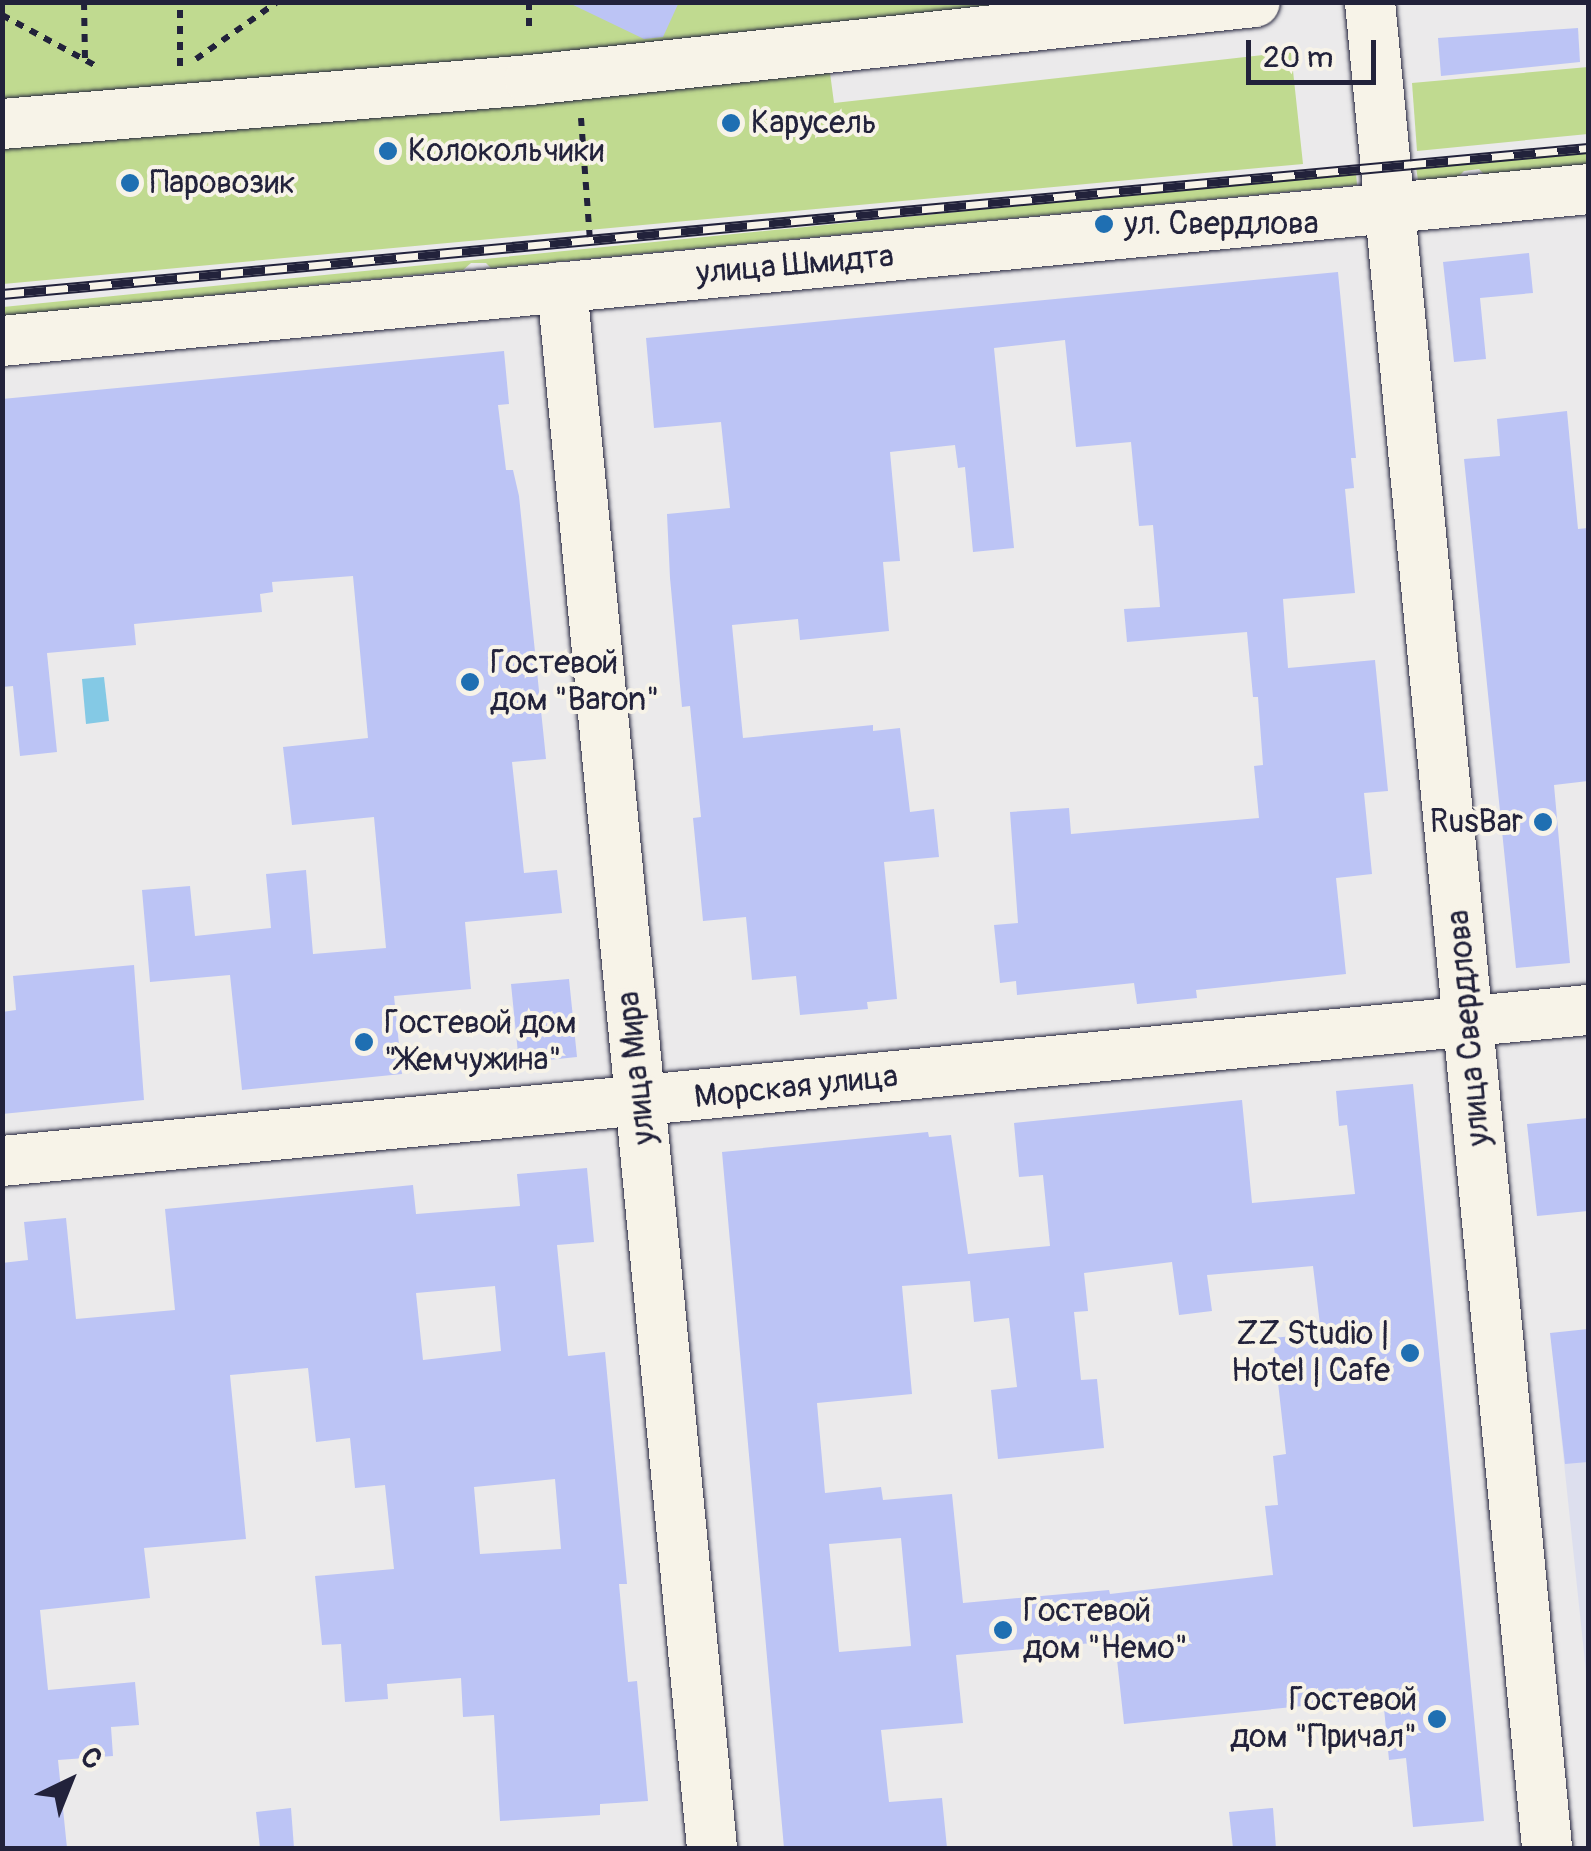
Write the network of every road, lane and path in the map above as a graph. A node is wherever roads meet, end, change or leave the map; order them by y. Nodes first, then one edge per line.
1 (84, 2) edge
2 (180, 2) edge
3 (1255, 2) edge
4 (1370, 2) edge
5 (2, 14) edge
6 (86, 60) junction
7 (180, 70) dead end
8 (578, 74) junction
9 (114, 76) dead end
10 (2, 124) edge
11 (1588, 189) edge
12 (1391, 208) junction
13 (576, 269) junction
14 (2, 340) edge
15 (1588, 1010) edge
16 (1468, 1021) junction
17 (640, 1102) junction
18 (2, 1161) edge
19 (1560, 1821) edge
20 (712, 1848) edge

1 - 6 path
2 - 7 path
3 - 8 street
4 - 12 street, улица Свердлова
5 - 6 path
6 - 9 path
8 - 10 street
8 - 13 path
11 - 12 street, улица Шмидта
12 - 13 street, улица Шмидта
12 - 16 street, улица Свердлова
13 - 14 street, улица Шмидта
13 - 17 street, улица Мира
15 - 16 street, Морская улица
16 - 17 street, Морская улица
16 - 19 street, улица Свердлова
17 - 18 street, Морская улица
17 - 20 street, улица Мира

